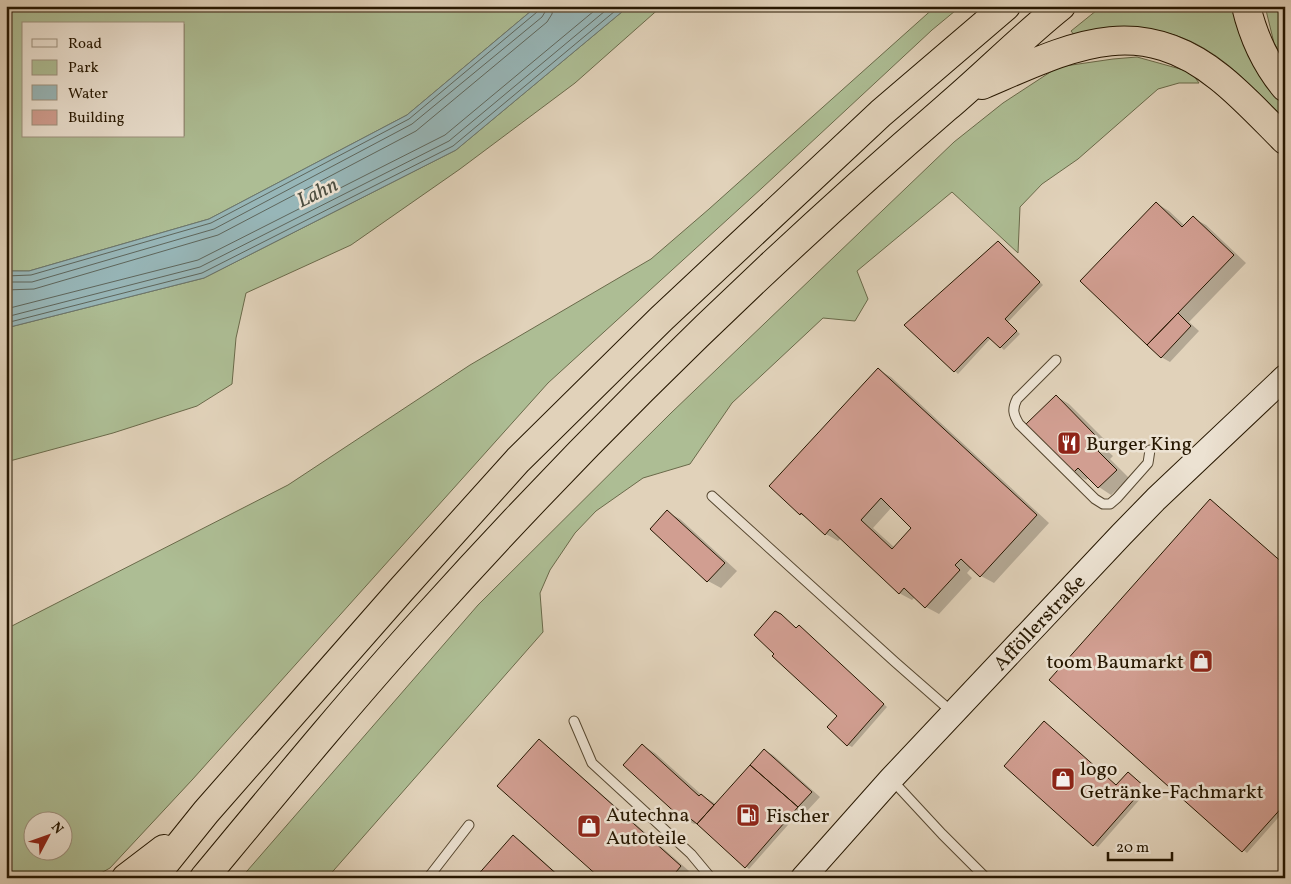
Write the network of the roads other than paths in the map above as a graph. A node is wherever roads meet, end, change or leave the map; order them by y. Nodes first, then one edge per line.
1 (1006, 6) edge
2 (1061, 6) edge
3 (1246, 6) edge
4 (1285, 88) edge
5 (963, 94) junction
6 (1285, 140) edge
7 (1056, 360) dead end
8 (1285, 377) edge
9 (1150, 450) dead end
10 (712, 496) dead end
11 (953, 713) junction
12 (574, 721) dead end
13 (891, 779) junction
14 (206, 812) junction
15 (469, 825) dead end
16 (126, 878) edge
17 (153, 878) edge
18 (204, 878) edge
19 (428, 878) edge
20 (711, 878) edge
21 (803, 878) edge
22 (986, 878) edge

1 - 14 highway
2 - 5 highway
3 - 4 highway
5 - 6 highway
5 - 18 highway
7 - 9 lane
8 - 11 main road, Afföllerstraße
10 - 11 lane
11 - 13 main road, Afföllerstraße
12 - 20 lane
13 - 21 main road, Afföllerstraße
13 - 22 lane
14 - 16 highway
14 - 17 highway
15 - 19 lane

